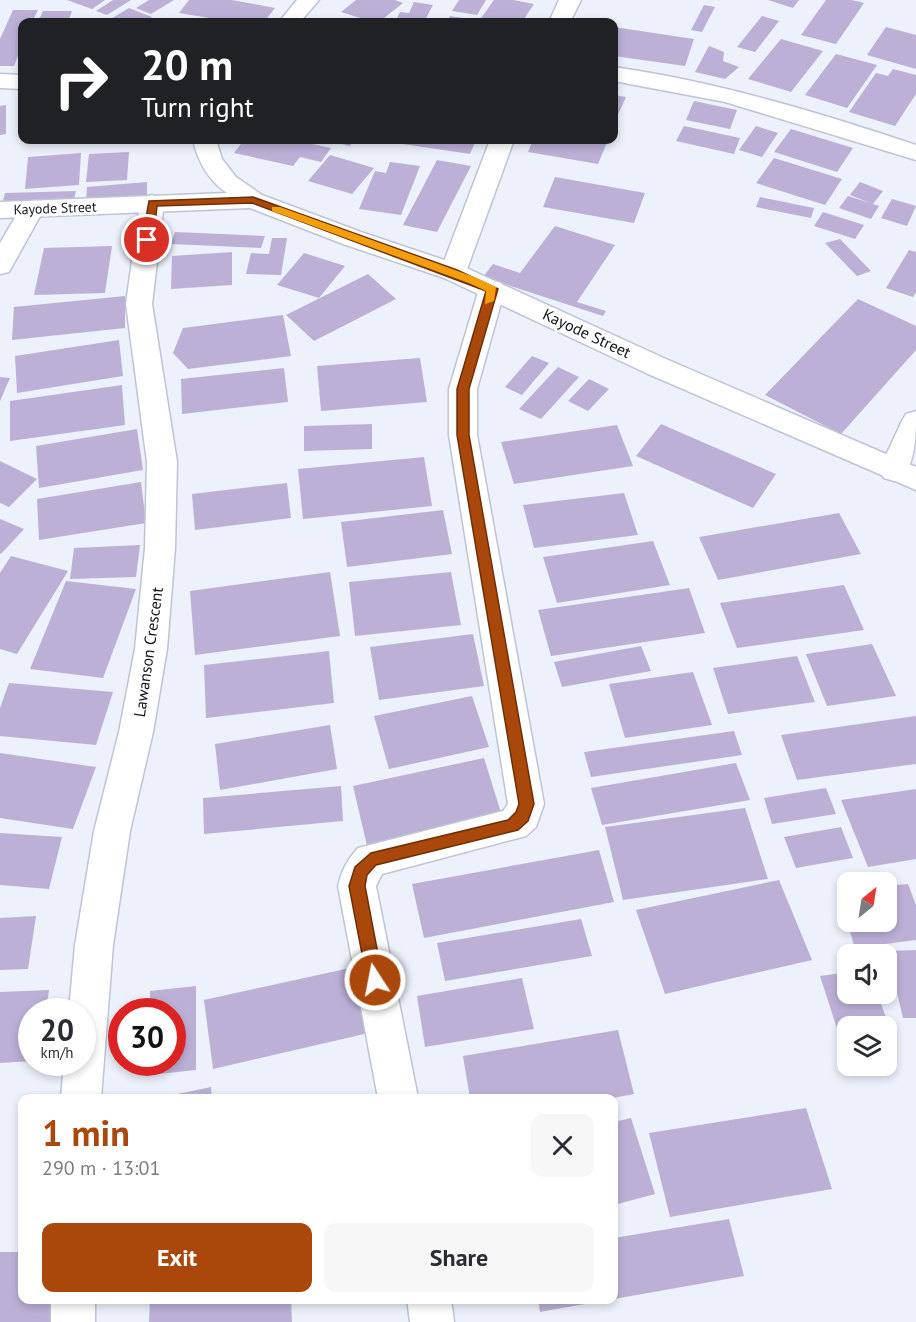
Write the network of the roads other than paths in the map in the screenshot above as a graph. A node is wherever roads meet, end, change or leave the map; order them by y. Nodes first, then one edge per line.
1 (308, 0) edge
2 (570, 0) edge
3 (292, 18) edge
4 (562, 18) edge
5 (618, 74) edge
6 (0, 81) edge
7 (18, 81) edge
8 (501, 144) edge
9 (208, 150) edge
10 (916, 153) edge
11 (253, 200) junction
12 (152, 203) junction
13 (32, 209) junction
14 (0, 210) edge
15 (0, 266) edge
16 (453, 272) junction
17 (492, 289) junction
18 (916, 421) edge
19 (905, 474) edge
20 (81, 1094) edge
21 (397, 1094) edge
22 (73, 1304) edge
23 (430, 1304) edge
24 (73, 1322) edge
25 (432, 1322) edge

1 - 3 street
2 - 4 street
5 - 10 street
6 - 7 street
8 - 16 street
9 - 11 street, Kayode Street
11 - 12 street, Kayode Street
11 - 16 street, Kayode Street
12 - 13 street, Kayode Street
12 - 20 street, Lawanson Crescent
13 - 14 street, Kayode Street
13 - 15 street
16 - 17 street, Kayode Street
17 - 19 street, Kayode Street
17 - 21 street
18 - 19 street
22 - 24 street
23 - 25 street

